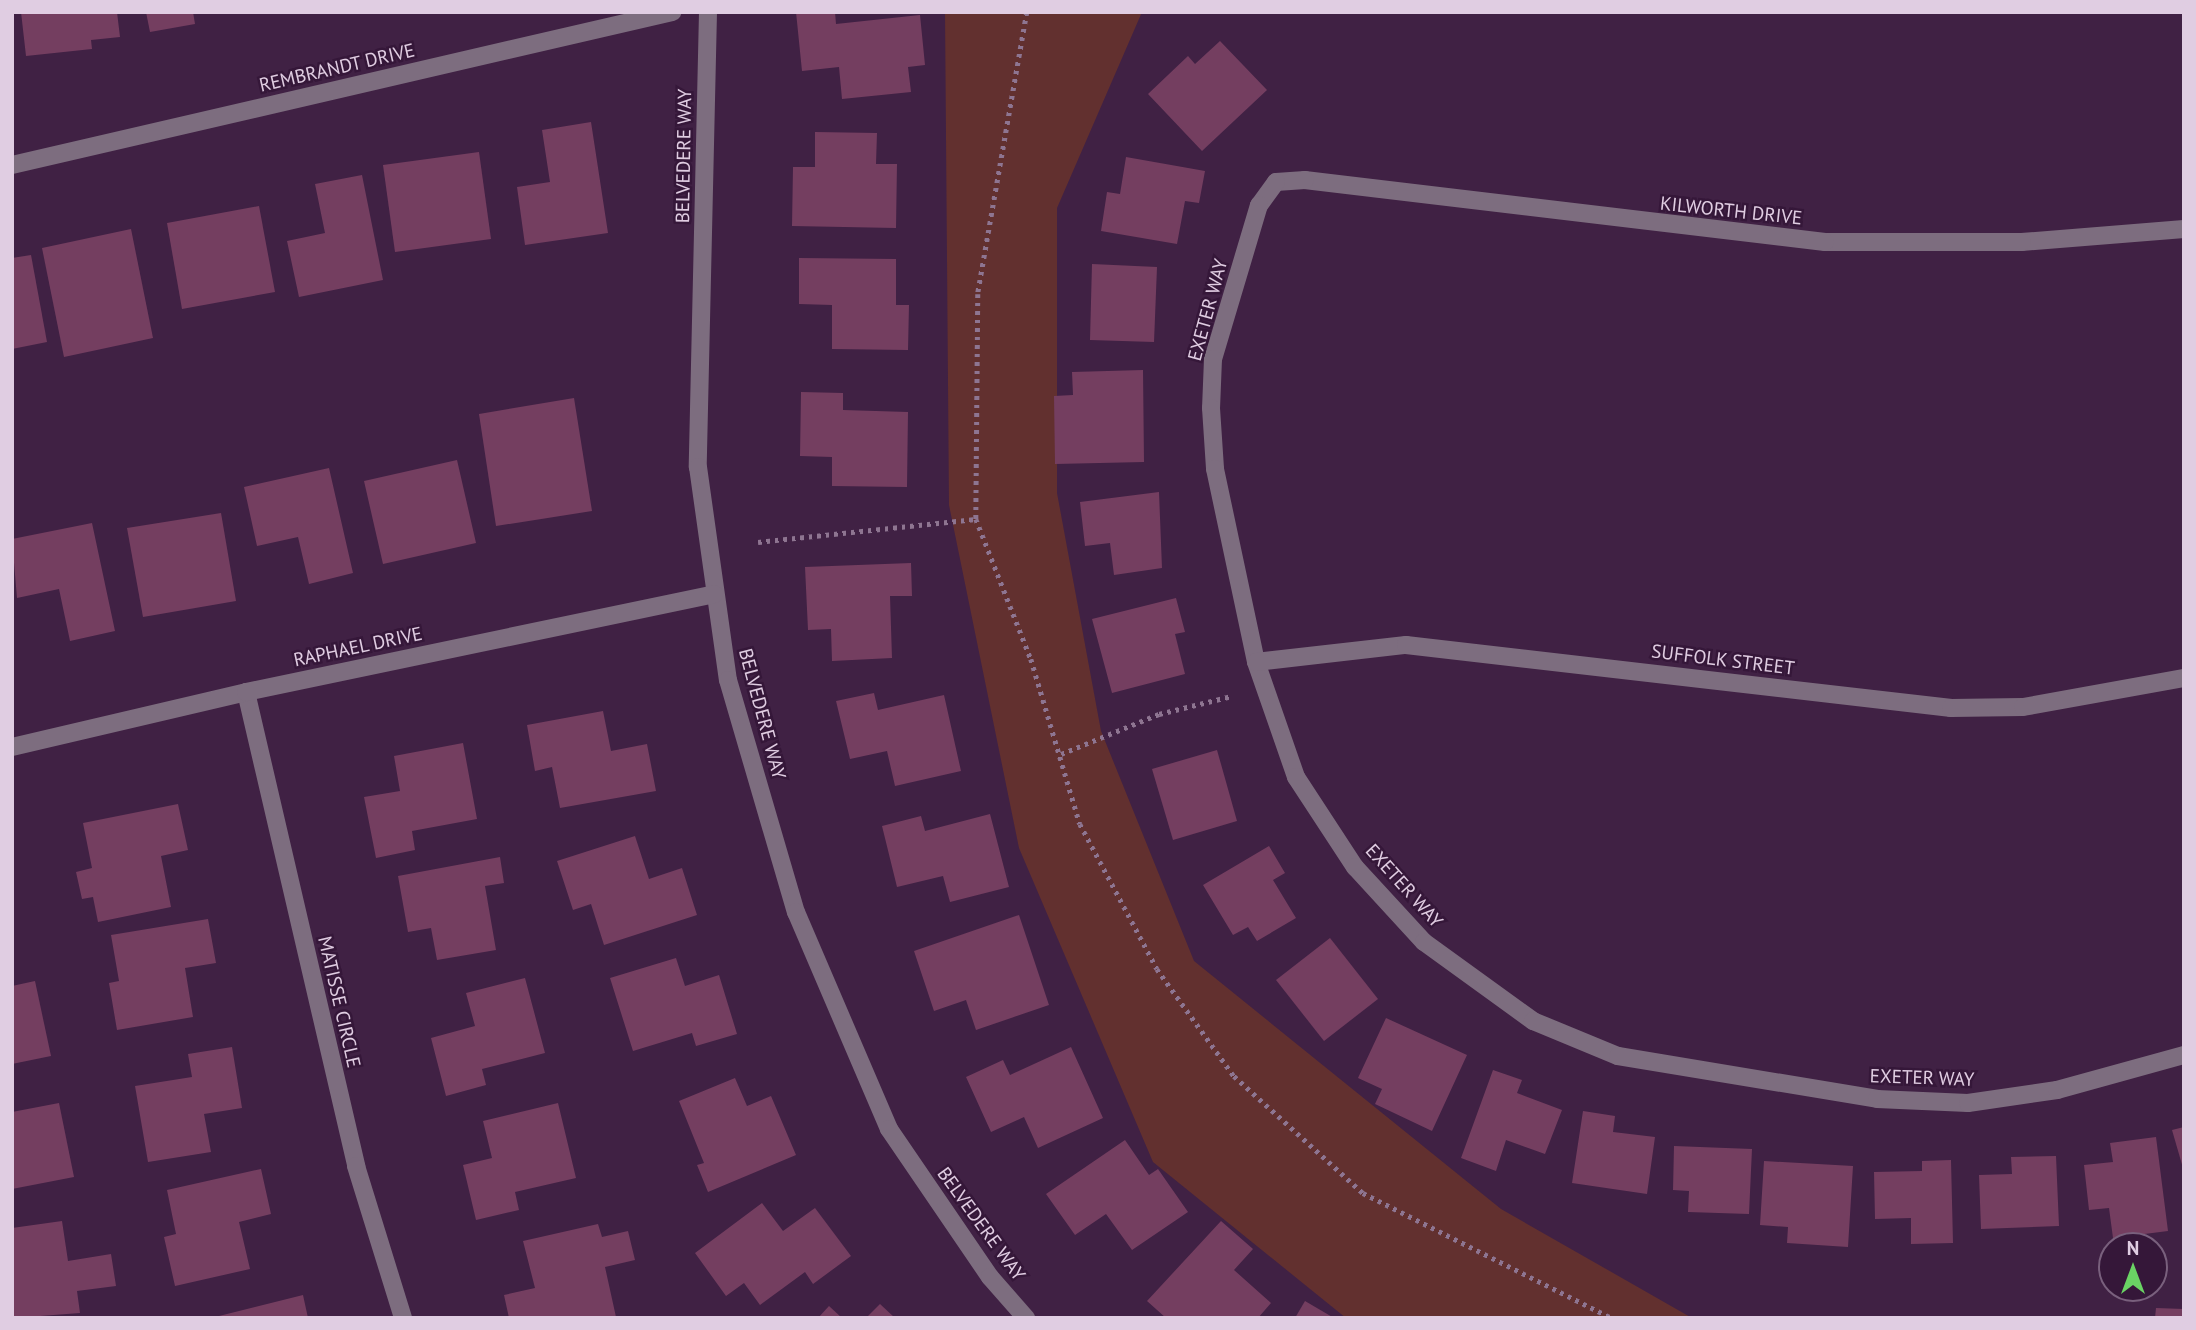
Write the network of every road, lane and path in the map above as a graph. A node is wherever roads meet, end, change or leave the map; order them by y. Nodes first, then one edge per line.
1 (672, 12) edge
2 (708, 12) edge
3 (1027, 12) edge
4 (12, 165) edge
5 (1276, 182) joint
6 (2184, 229) edge
7 (976, 519) junction
8 (758, 542) dead end
9 (714, 594) junction
10 (1256, 662) junction
11 (2184, 678) edge
12 (246, 692) junction
13 (1232, 696) dead end
14 (12, 747) edge
15 (1061, 754) junction
16 (2184, 1055) edge
17 (403, 1318) edge
18 (1026, 1318) edge
19 (1612, 1318) edge

1 - 4 street, REMBRANDT DRIVE
2 - 9 street, BELVEDERE WAY
3 - 7 path
5 - 6 street, KILWORTH DRIVE
5 - 10 street, EXETER WAY
7 - 8 path
7 - 15 path
9 - 12 street, RAPHAEL DRIVE
9 - 18 street, BELVEDERE WAY
10 - 11 street, SUFFOLK STREET
10 - 16 street, EXETER WAY
12 - 14 street, RAPHAEL DRIVE
12 - 17 street, MATISSE CIRCLE
13 - 15 path
15 - 19 path

